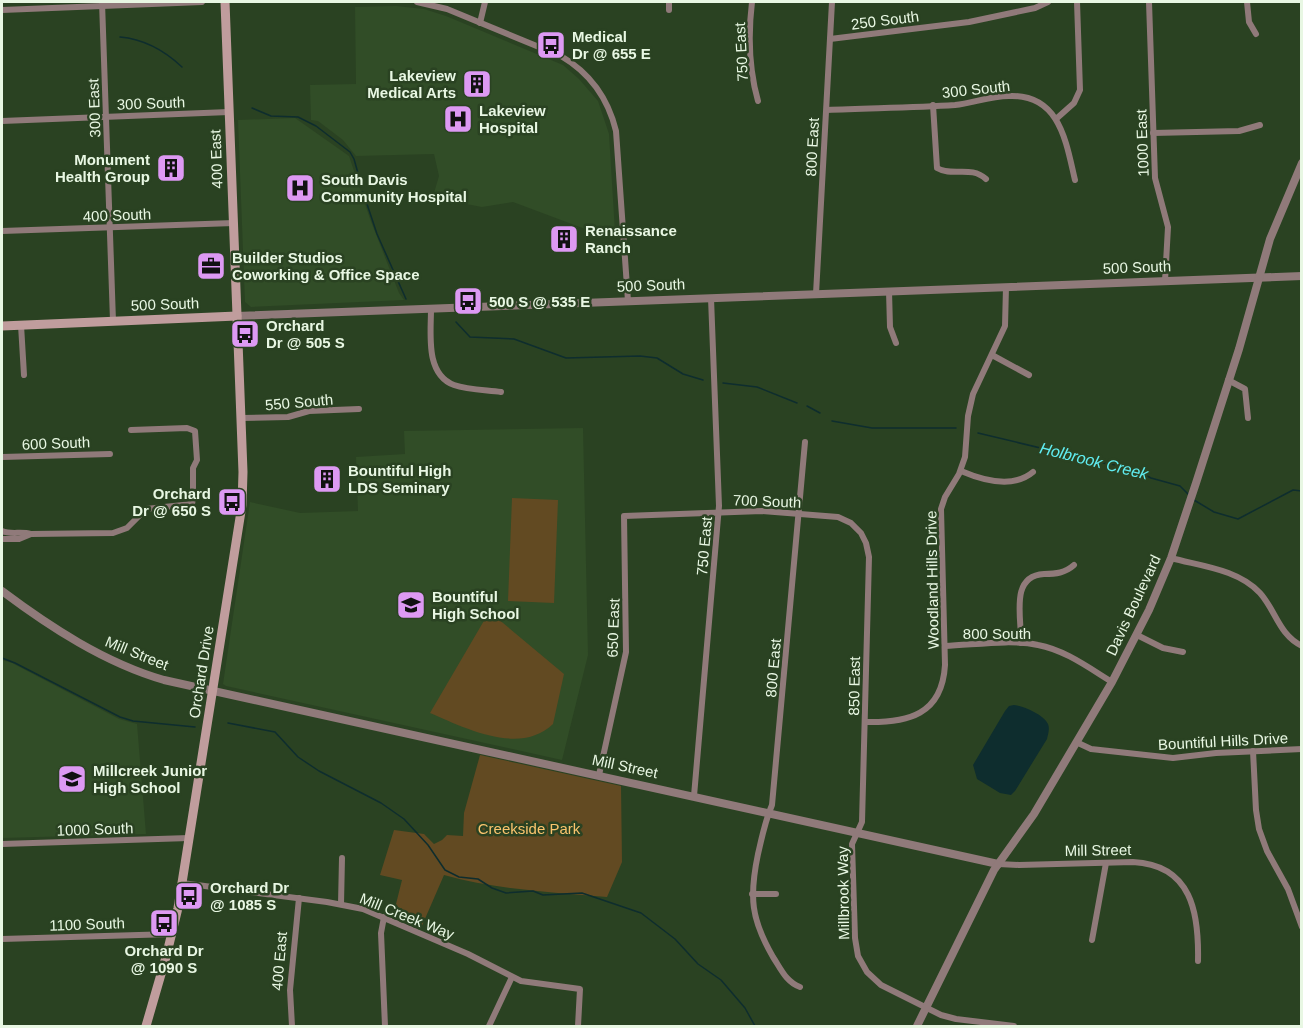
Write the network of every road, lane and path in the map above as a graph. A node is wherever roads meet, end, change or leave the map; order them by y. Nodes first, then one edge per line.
1 (202, 2) edge
2 (225, 2) edge
3 (417, 2) edge
4 (485, 2) edge
5 (669, 2) edge
6 (752, 2) edge
7 (832, 2) edge
8 (1048, 2) edge
9 (1077, 2) edge
10 (1149, 2) edge
11 (1247, 2) edge
12 (102, 4) edge
13 (2, 10) edge
14 (669, 10) dead end
15 (480, 23) junction
16 (1256, 34) dead end
17 (830, 39) junction
18 (758, 101) dead end
19 (933, 105) junction
20 (826, 110) junction
21 (230, 112) junction
22 (106, 117) junction
23 (1056, 119) junction
24 (2, 121) edge
25 (1260, 125) dead end
26 (1153, 133) junction
27 (1302, 163) edge
28 (986, 179) dead end
29 (1074, 180) dead end
30 (234, 223) junction
31 (110, 227) junction
32 (2, 231) edge
33 (1302, 276) edge
34 (1259, 278) junction
35 (1165, 281) junction
36 (1006, 287) junction
37 (889, 291) junction
38 (816, 294) junction
39 (711, 298) junction
40 (628, 301) junction
41 (431, 309) junction
42 (237, 316) junction
43 (113, 321) junction
44 (21, 325) junction
45 (2, 326) edge
46 (896, 343) dead end
47 (992, 355) junction
48 (24, 375) dead end
49 (1029, 375) dead end
50 (1228, 380) junction
51 (501, 392) dead end
52 (360, 409) dead end
53 (241, 418) junction
54 (1248, 418) dead end
55 (130, 430) dead end
56 (805, 442) dead end
57 (110, 454) dead end
58 (2, 457) edge
59 (961, 471) junction
60 (1033, 472) dead end
61 (719, 512) junction
62 (799, 513) junction
63 (624, 516) joint
64 (2, 531) edge
65 (31, 534) junction
66 (2, 539) edge
67 (864, 539) joint
68 (1170, 558) junction
69 (1074, 565) dead end
70 (2, 591) edge
71 (1137, 635) junction
72 (1022, 643) junction
73 (945, 646) junction
74 (1302, 646) edge
75 (1183, 652) dead end
76 (1112, 681) junction
77 (213, 689) junction
78 (865, 722) junction
79 (1076, 742) junction
80 (1302, 749) edge
81 (1253, 751) junction
82 (599, 775) junction
83 (694, 796) junction
84 (769, 812) junction
85 (857, 832) junction
86 (189, 838) junction
87 (2, 844) edge
88 (342, 858) dead end
89 (1106, 863) junction
90 (998, 864) junction
91 (182, 883) junction
92 (752, 894) junction
93 (776, 894) dead end
94 (299, 898) junction
95 (341, 904) junction
96 (384, 917) junction
97 (1302, 927) edge
98 (172, 934) junction
99 (2, 939) edge
100 (1092, 940) dead end
101 (1198, 961) dead end
102 (512, 977) junction
103 (800, 987) dead end
104 (925, 1008) junction
105 (146, 1026) edge
106 (292, 1026) edge
107 (385, 1026) edge
108 (489, 1026) edge
109 (578, 1026) edge
110 (917, 1026) edge
111 (1014, 1026) edge

1 - 12 street
2 - 21 main road, 400 East
3 - 15 street
4 - 15 street
5 - 14 street
6 - 18 street, 750 East
7 - 17 street, 800 East
8 - 17 street, 250 South
9 - 23 street
10 - 26 street, 1000 East
11 - 16 street
12 - 13 street
12 - 22 street, 300 East
15 - 40 street
17 - 20 street, 800 East
19 - 20 street, 300 South
19 - 23 street, 300 South
19 - 28 street
20 - 38 street, 800 East
21 - 22 street, 300 South
21 - 30 main road, 400 East
22 - 24 street, 300 South
22 - 31 street, 300 East
23 - 29 street, 300 South
25 - 26 street
26 - 35 street, 1000 East
27 - 34 street, Davis Boulevard
30 - 31 street, 400 South
30 - 42 main road, 400 East
31 - 32 street, 400 South
31 - 43 street, 300 East
33 - 34 street, 500 South
34 - 35 street, 500 South
34 - 50 street, Davis Boulevard
35 - 36 street, 500 South
36 - 37 street, 500 South
36 - 47 street, Woodland Hills Drive
37 - 38 street, 500 South
37 - 46 street
38 - 39 street, 500 South
39 - 40 street, 500 South
39 - 61 street, 750 East
40 - 41 street, 500 South
41 - 42 street, 500 South
41 - 51 street
42 - 43 main road, 500 South
42 - 53 main road, Orchard Drive
43 - 44 main road, 500 South
44 - 45 main road, 500 South
44 - 48 street
47 - 49 street
47 - 59 street, Woodland Hills Drive
50 - 54 street
50 - 68 street, Davis Boulevard
52 - 53 street, 550 South
53 - 77 main road, Orchard Drive
55 - 65 street
56 - 62 street, 800 East
57 - 58 street, 600 South
59 - 60 street
59 - 73 street, Woodland Hills Drive
61 - 62 street, 700 South
61 - 63 street, 700 South
61 - 83 street, 750 East
62 - 67 street, 700 South
62 - 84 street, 800 East
63 - 82 street, 650 East
64 - 65 street
65 - 66 street
67 - 78 street, 850 East
68 - 71 street, Davis Boulevard
68 - 74 street
69 - 72 street
70 - 77 street, Mill Street
71 - 75 street
71 - 76 street, Davis Boulevard
72 - 73 street, 800 South
72 - 76 street, 800 South
73 - 78 street, Woodland Hills Drive
76 - 79 street, Davis Boulevard
77 - 82 street, Mill Street
77 - 86 main road, Orchard Drive
78 - 85 street, 850 East
79 - 81 street, Bountiful Hills Drive
79 - 90 street, Davis Boulevard
80 - 81 street, Bountiful Hills Drive
81 - 97 street
82 - 83 street, Mill Street
83 - 84 street, Mill Street
84 - 85 street, Mill Street
84 - 92 street, 800 East
85 - 90 street, Mill Street
85 - 104 street, Millbrook Way
86 - 87 street, 1000 South
86 - 91 main road, Orchard Drive
88 - 95 street
89 - 90 street, Mill Street
89 - 100 street
89 - 101 street, Mill Street
90 - 104 street, Davis Boulevard
91 - 94 street, Mill Creek Way
91 - 98 main road, Orchard Drive
92 - 93 street
92 - 103 street, 800 East
94 - 95 street, Mill Creek Way
94 - 106 street, 400 East
95 - 96 street, Mill Creek Way
96 - 102 street, Mill Creek Way
96 - 107 street
98 - 99 street, 1100 South
98 - 105 main road, Orchard Drive
102 - 108 street
102 - 109 street, Mill Creek Way
104 - 110 street, Davis Boulevard
104 - 111 street, Millbrook Way

